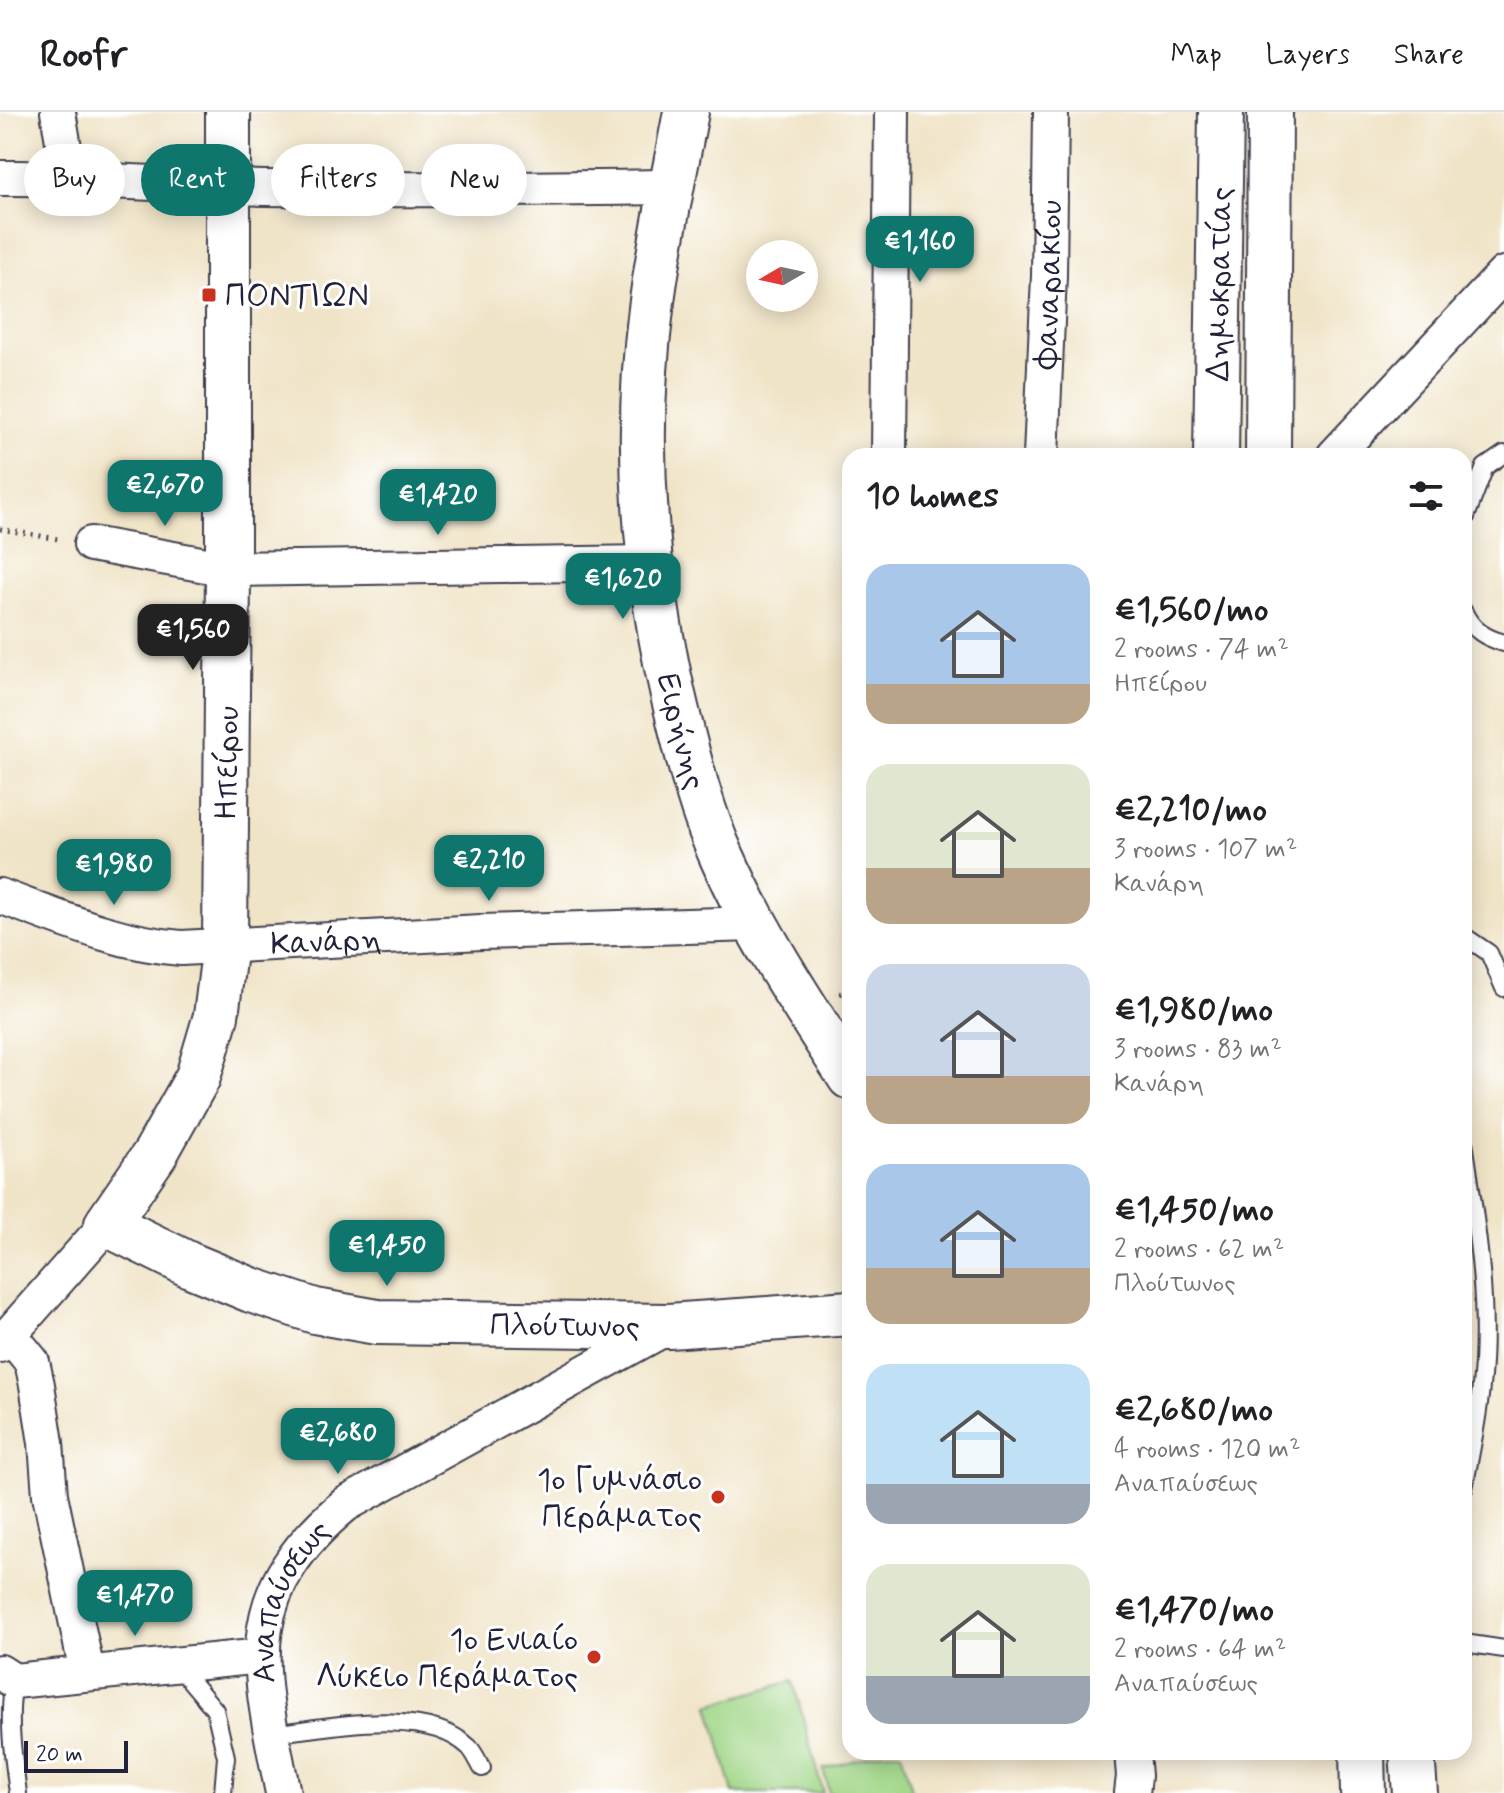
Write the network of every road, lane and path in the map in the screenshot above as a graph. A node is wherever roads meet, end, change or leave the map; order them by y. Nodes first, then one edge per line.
1 (58, 112) edge
2 (228, 112) edge
3 (686, 112) edge
4 (892, 112) edge
5 (1051, 112) edge
6 (1221, 112) edge
7 (1270, 112) edge
8 (63, 144) edge
9 (228, 144) edge
10 (0, 178) edge
11 (24, 178) edge
12 (255, 187) edge
13 (672, 187) junction
14 (228, 216) edge
15 (1504, 274) edge
16 (889, 448) edge
17 (1041, 448) edge
18 (1216, 448) edge
19 (1268, 448) edge
20 (1341, 448) edge
21 (1504, 454) edge
22 (1472, 501) edge
23 (0, 529) edge
24 (91, 544) joint
25 (648, 563) junction
26 (228, 569) junction
27 (1472, 625) edge
28 (1504, 643) edge
29 (0, 896) edge
30 (756, 924) junction
31 (1472, 941) edge
32 (225, 944) junction
33 (1504, 988) edge
34 (842, 1065) edge
35 (1472, 1193) edge
36 (107, 1224) junction
37 (842, 1314) edge
38 (669, 1326) junction
39 (5, 1340) edge
40 (1472, 1442) edge
41 (1472, 1644) edge
42 (1504, 1649) edge
43 (262, 1656) junction
44 (176, 1664) junction
45 (87, 1672) junction
46 (7, 1677) edge
47 (271, 1734) junction
48 (1133, 1760) edge
49 (1362, 1760) edge
50 (1413, 1760) edge
51 (482, 1768) dead end
52 (18, 1793) edge
53 (223, 1793) edge
54 (283, 1793) edge
55 (1132, 1793) edge
56 (1363, 1793) edge
57 (1415, 1793) edge

1 - 8 street
2 - 9 street, Ηπείρου
3 - 13 street, Ειρήνης
4 - 16 street
5 - 17 street, Φαναρακίου
6 - 18 street, Δημοκρατίας
7 - 19 street, Δημοκρατίας
10 - 11 street
12 - 13 street
13 - 25 street, Ειρήνης
14 - 26 street, Ηπείρου
15 - 20 street
21 - 22 lane
23 - 24 path
24 - 26 street
25 - 26 street
25 - 30 street, Ειρήνης
26 - 32 street, Ηπείρου
27 - 28 lane
29 - 32 street, Κανάρη
30 - 32 street, Κανάρη
30 - 34 street, Ειρήνης
31 - 33 lane
32 - 36 street, Ηπείρου
35 - 40 lane
36 - 38 street, Πλούτωνος
36 - 39 street, Ηπείρου
37 - 38 street, Πλούτωνος
38 - 43 street, Αναπαύσεως
39 - 45 street
41 - 42 lane
43 - 44 street
43 - 47 street, Αναπαύσεως
44 - 45 street
44 - 53 lane
45 - 46 street
46 - 52 lane
47 - 51 lane
47 - 54 street, Αναπαύσεως
48 - 55 street
49 - 56 street
50 - 57 street

